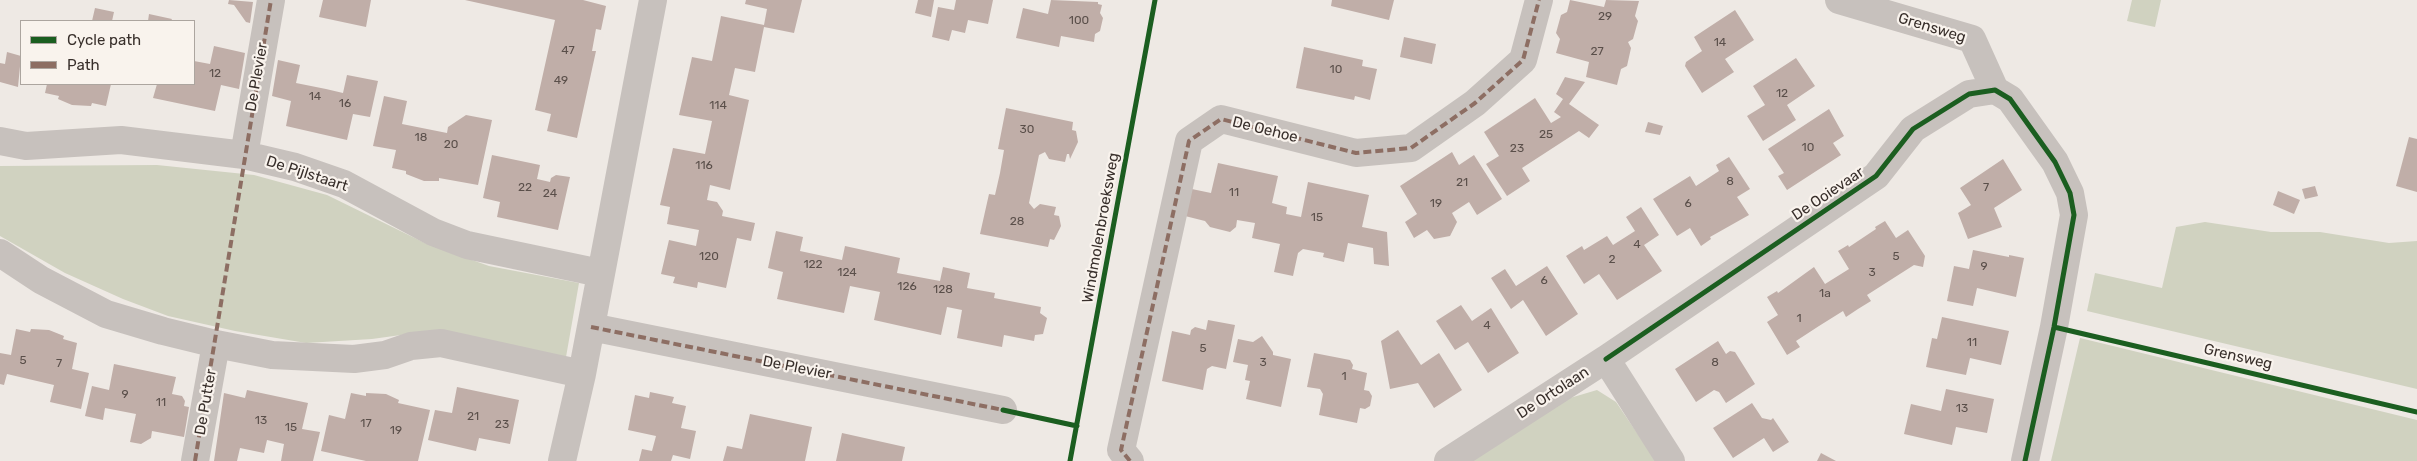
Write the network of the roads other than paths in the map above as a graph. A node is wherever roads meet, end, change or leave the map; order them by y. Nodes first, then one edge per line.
1 (271, 0) edge
2 (654, 0) edge
3 (1539, 0) edge
4 (1839, 0) edge
5 (1995, 90) junction
6 (0, 141) edge
7 (244, 155) junction
8 (0, 253) edge
9 (600, 273) junction
10 (591, 327) junction
11 (216, 344) junction
12 (1606, 359) junction
13 (582, 374) junction
14 (1003, 410) dead end
15 (196, 461) edge
16 (562, 461) edge
17 (1130, 461) edge
18 (1448, 461) edge
19 (1671, 461) edge
20 (2025, 461) edge

1 - 7 street, De Plevier
2 - 9 street
3 - 17 street, De Oehoe
4 - 5 street, Grensweg
5 - 12 street, De Ooievaar
5 - 20 street
6 - 7 street, De Pijlstaart
7 - 9 street, De Pijlstaart
8 - 11 street
9 - 10 street
10 - 13 street
10 - 14 street, De Plevier
11 - 13 street
11 - 15 street, De Putter
12 - 18 street, De Ortolaan
12 - 19 street, De Ortolaan
13 - 16 street

